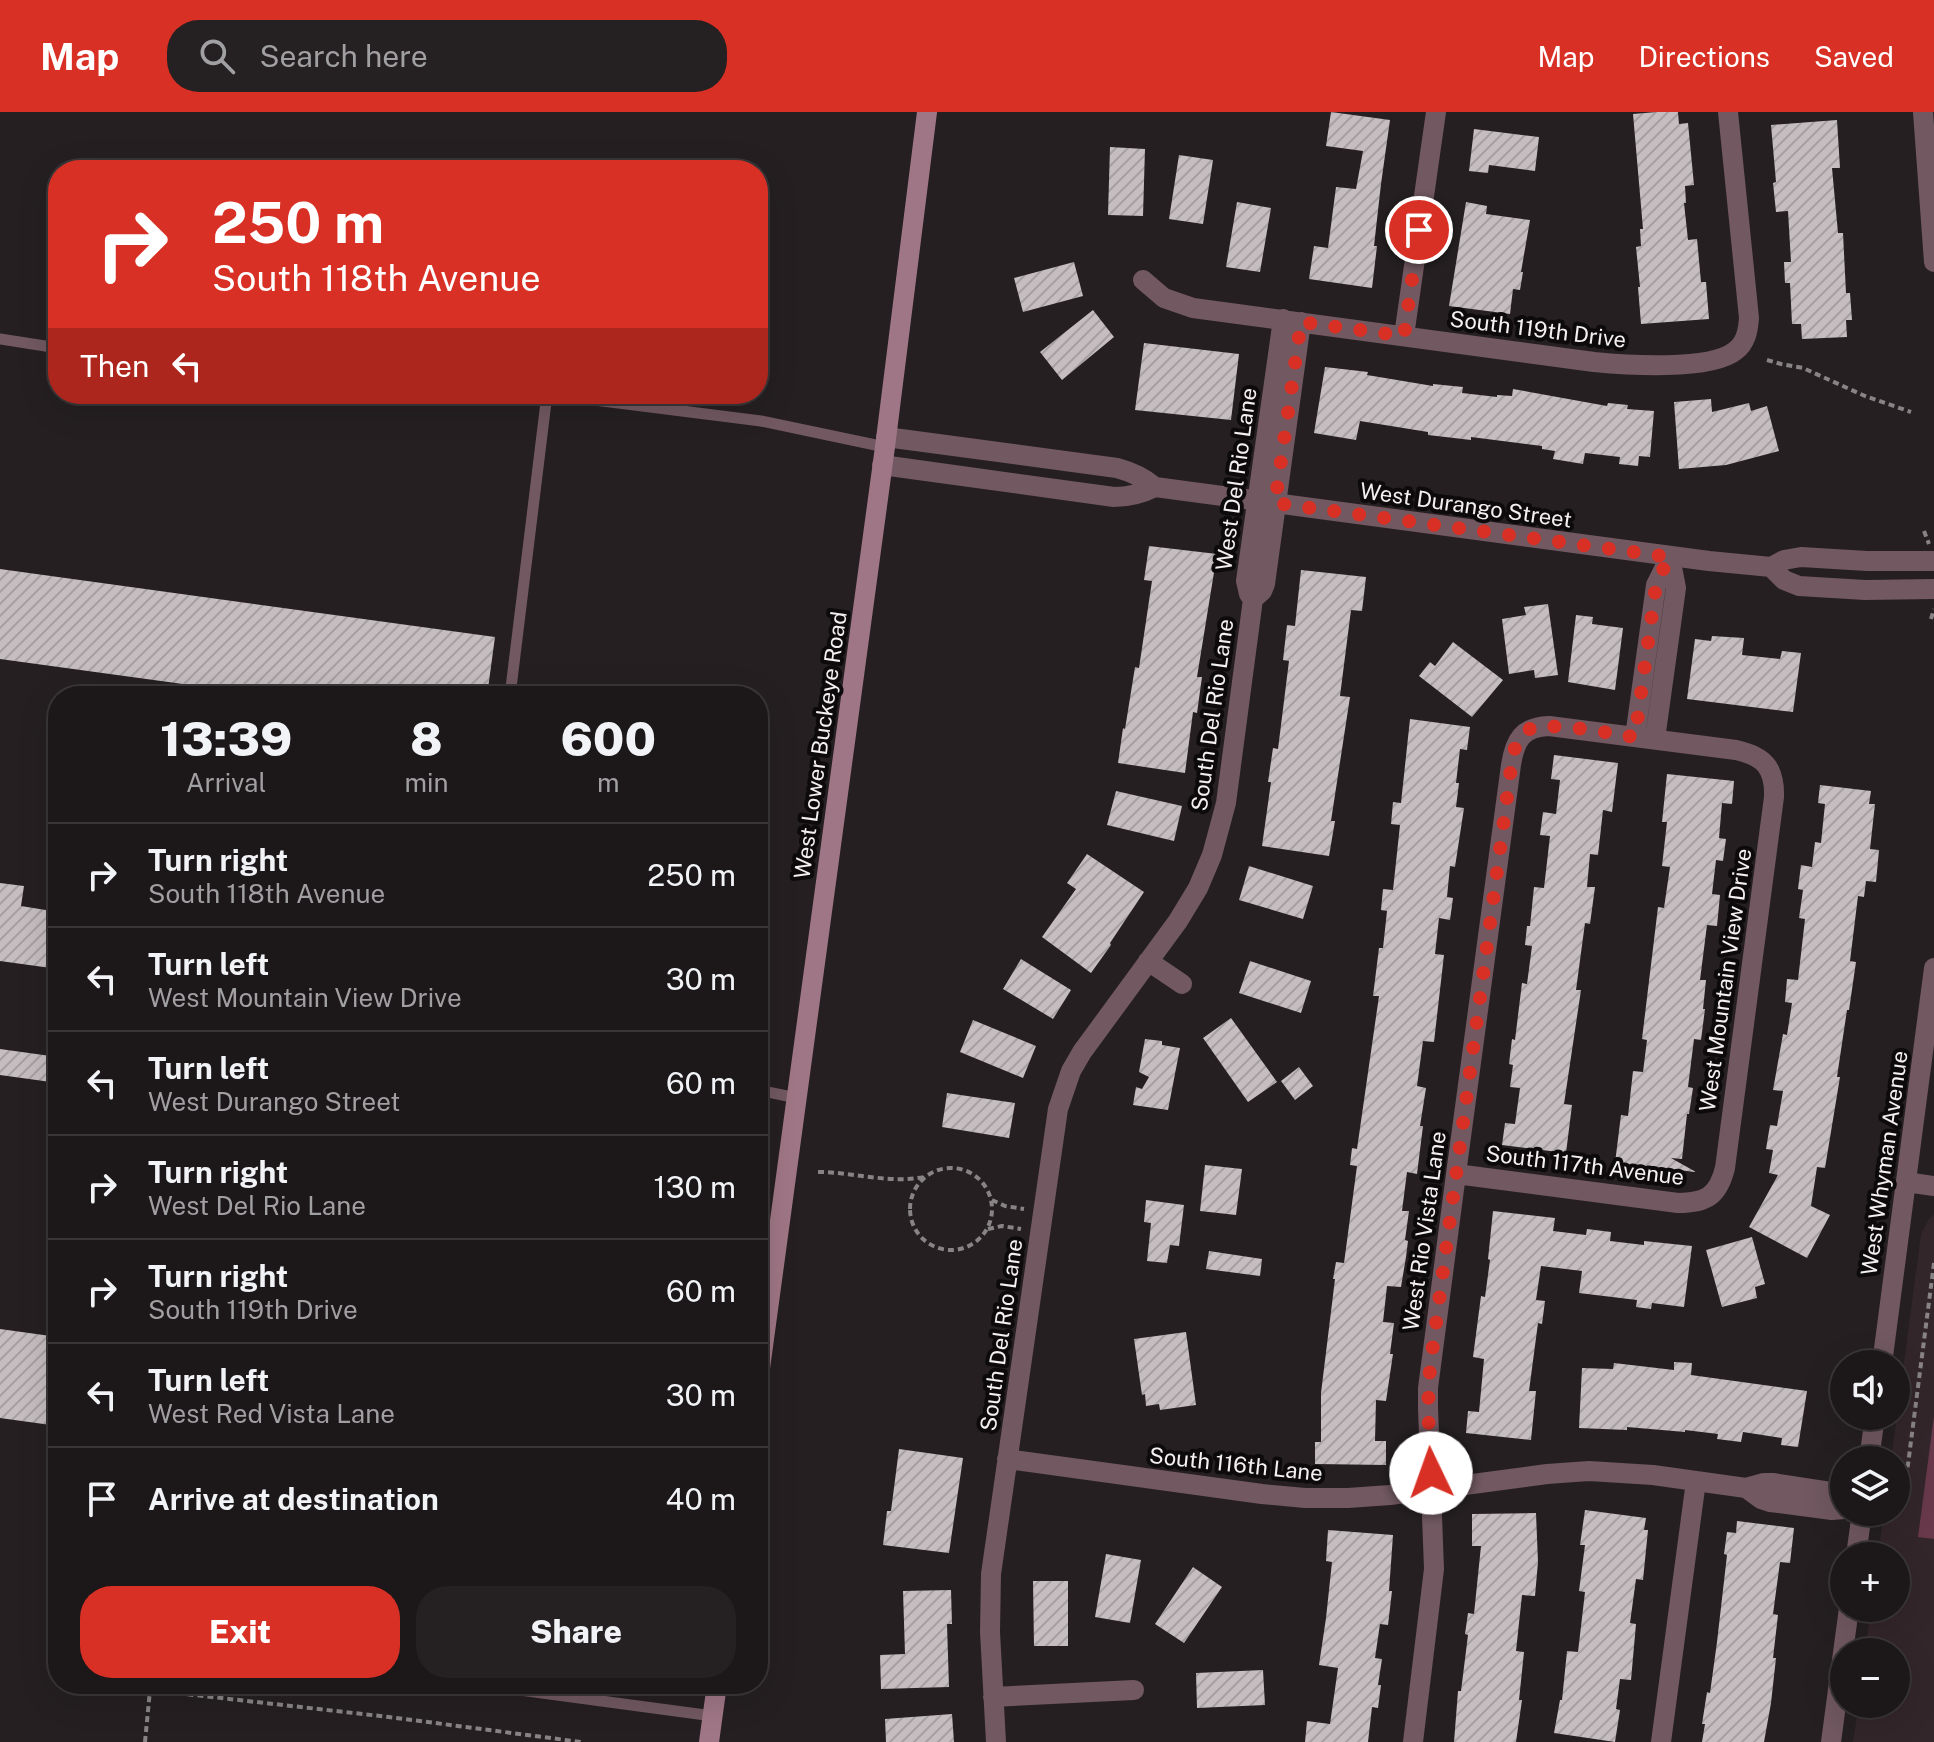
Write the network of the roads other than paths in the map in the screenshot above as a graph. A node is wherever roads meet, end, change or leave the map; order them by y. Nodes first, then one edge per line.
1 (927, 112) edge
2 (1436, 112) edge
3 (1728, 112) edge
4 (1923, 112) edge
5 (1934, 262) edge
6 (1143, 280) dead end
7 (1292, 320) junction
8 (1404, 336) junction
9 (0, 339) edge
10 (48, 346) edge
11 (546, 404) edge
12 (626, 404) edge
13 (884, 450) junction
14 (1155, 487) junction
15 (1266, 502) junction
16 (1670, 557) junction
17 (1934, 561) edge
18 (1771, 567) junction
19 (1934, 589) edge
20 (1253, 599) joint
21 (511, 686) edge
22 (1645, 738) junction
23 (1148, 961) junction
24 (1934, 968) edge
25 (1182, 984) dead end
26 (768, 1092) edge
27 (797, 1098) junction
28 (1456, 1174) junction
29 (1906, 1182) junction
30 (1934, 1186) edge
31 (1708, 1198) joint
32 (768, 1310) edge
33 (1884, 1350) edge
34 (1007, 1459) junction
35 (1696, 1481) junction
36 (1746, 1488) junction
37 (1431, 1490) junction
38 (1830, 1490) edge
39 (1830, 1510) edge
40 (1847, 1622) edge
41 (1134, 1690) dead end
42 (549, 1694) edge
43 (716, 1694) edge
44 (993, 1697) junction
45 (713, 1716) junction
46 (709, 1742) edge
47 (996, 1742) edge
48 (1413, 1742) edge
49 (1661, 1742) edge
50 (1831, 1742) edge

1 - 13 main road, West Lower Buckeye Road
2 - 8 street
3 - 8 street, South 119th Drive
4 - 5 street
6 - 7 street, South 119th Drive
7 - 8 street, South 119th Drive
7 - 15 street, West Del Rio Lane
9 - 10 lane
11 - 21 lane
12 - 13 lane
13 - 14 street, West Durango Street
13 - 14 street, West Durango Street
13 - 27 main road, West Lower Buckeye Road
14 - 15 street, West Durango Street
15 - 16 street, West Durango Street
15 - 20 street, West Del Rio Lane
16 - 18 street, West Durango Street
16 - 22 street
17 - 18 street, West Durango Street
18 - 19 street, West Durango Street
20 - 23 street, South Del Rio Lane
22 - 28 street, West Rio Vista Lane
22 - 31 street, West Mountain View Drive
23 - 25 street
23 - 34 street, South Del Rio Lane
24 - 29 street, West Whyman Avenue
26 - 27 lane
27 - 32 main road, West Lower Buckeye Road
28 - 31 street, South 117th Avenue
28 - 37 street, West Rio Vista Lane
29 - 30 street
29 - 33 street, West Whyman Avenue
34 - 37 street, South 116th Lane
34 - 44 street, South Del Rio Lane
35 - 36 street, South 116th Lane
35 - 37 street, South 116th Lane
35 - 49 street
36 - 38 street, South 116th Lane
36 - 39 street, South 116th Lane
37 - 48 street, West Rio Vista Lane
40 - 50 street
41 - 44 street
42 - 45 lane
43 - 45 main road
44 - 47 street, South Del Rio Lane
45 - 46 main road

